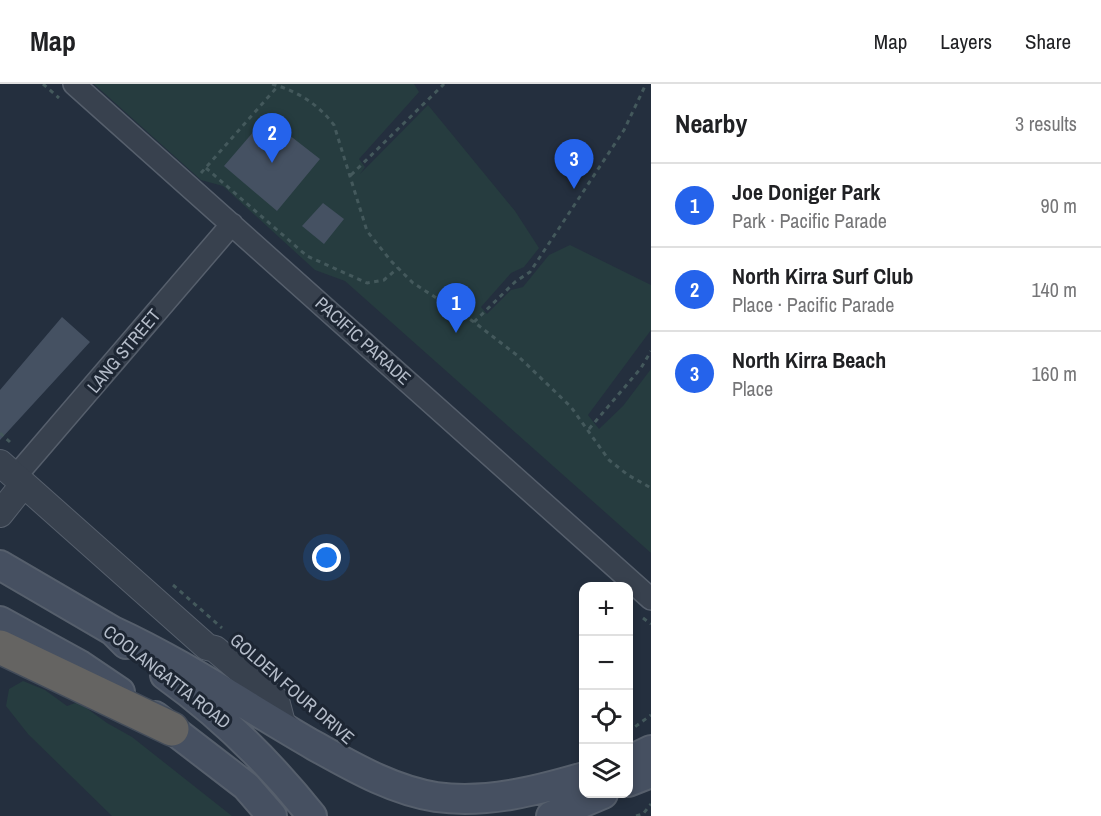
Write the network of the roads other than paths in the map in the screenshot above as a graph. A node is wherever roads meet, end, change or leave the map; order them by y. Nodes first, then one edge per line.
1 (74, 84) edge
2 (232, 224) junction
3 (8, 466) edge
4 (0, 514) edge
5 (0, 557) edge
6 (11, 572) edge
7 (651, 599) edge
8 (0, 621) edge
9 (113, 631) junction
10 (0, 647) edge
11 (172, 729) junction
12 (294, 734) junction
13 (651, 750) edge
14 (633, 759) edge
15 (651, 773) edge
16 (579, 778) edge
17 (633, 780) edge
18 (594, 798) edge
19 (272, 816) edge
20 (312, 816) edge
21 (551, 816) edge

1 - 2 street, PACIFIC PARADE
2 - 3 street, LANG STREET
2 - 7 street, PACIFIC PARADE
3 - 4 street
3 - 12 street, GOLDEN FOUR DRIVE
5 - 6 street
6 - 9 main road, COOLANGATTA ROAD
8 - 11 main road, COOLANGATTA ROAD
9 - 12 main road, GOLDEN FOUR DRIVE
9 - 20 main road, COOLANGATTA ROAD
10 - 11 highway
11 - 19 main road, COOLANGATTA ROAD
12 - 16 main road, GOLDEN FOUR DRIVE
13 - 14 main road
15 - 17 main road
18 - 21 main road

